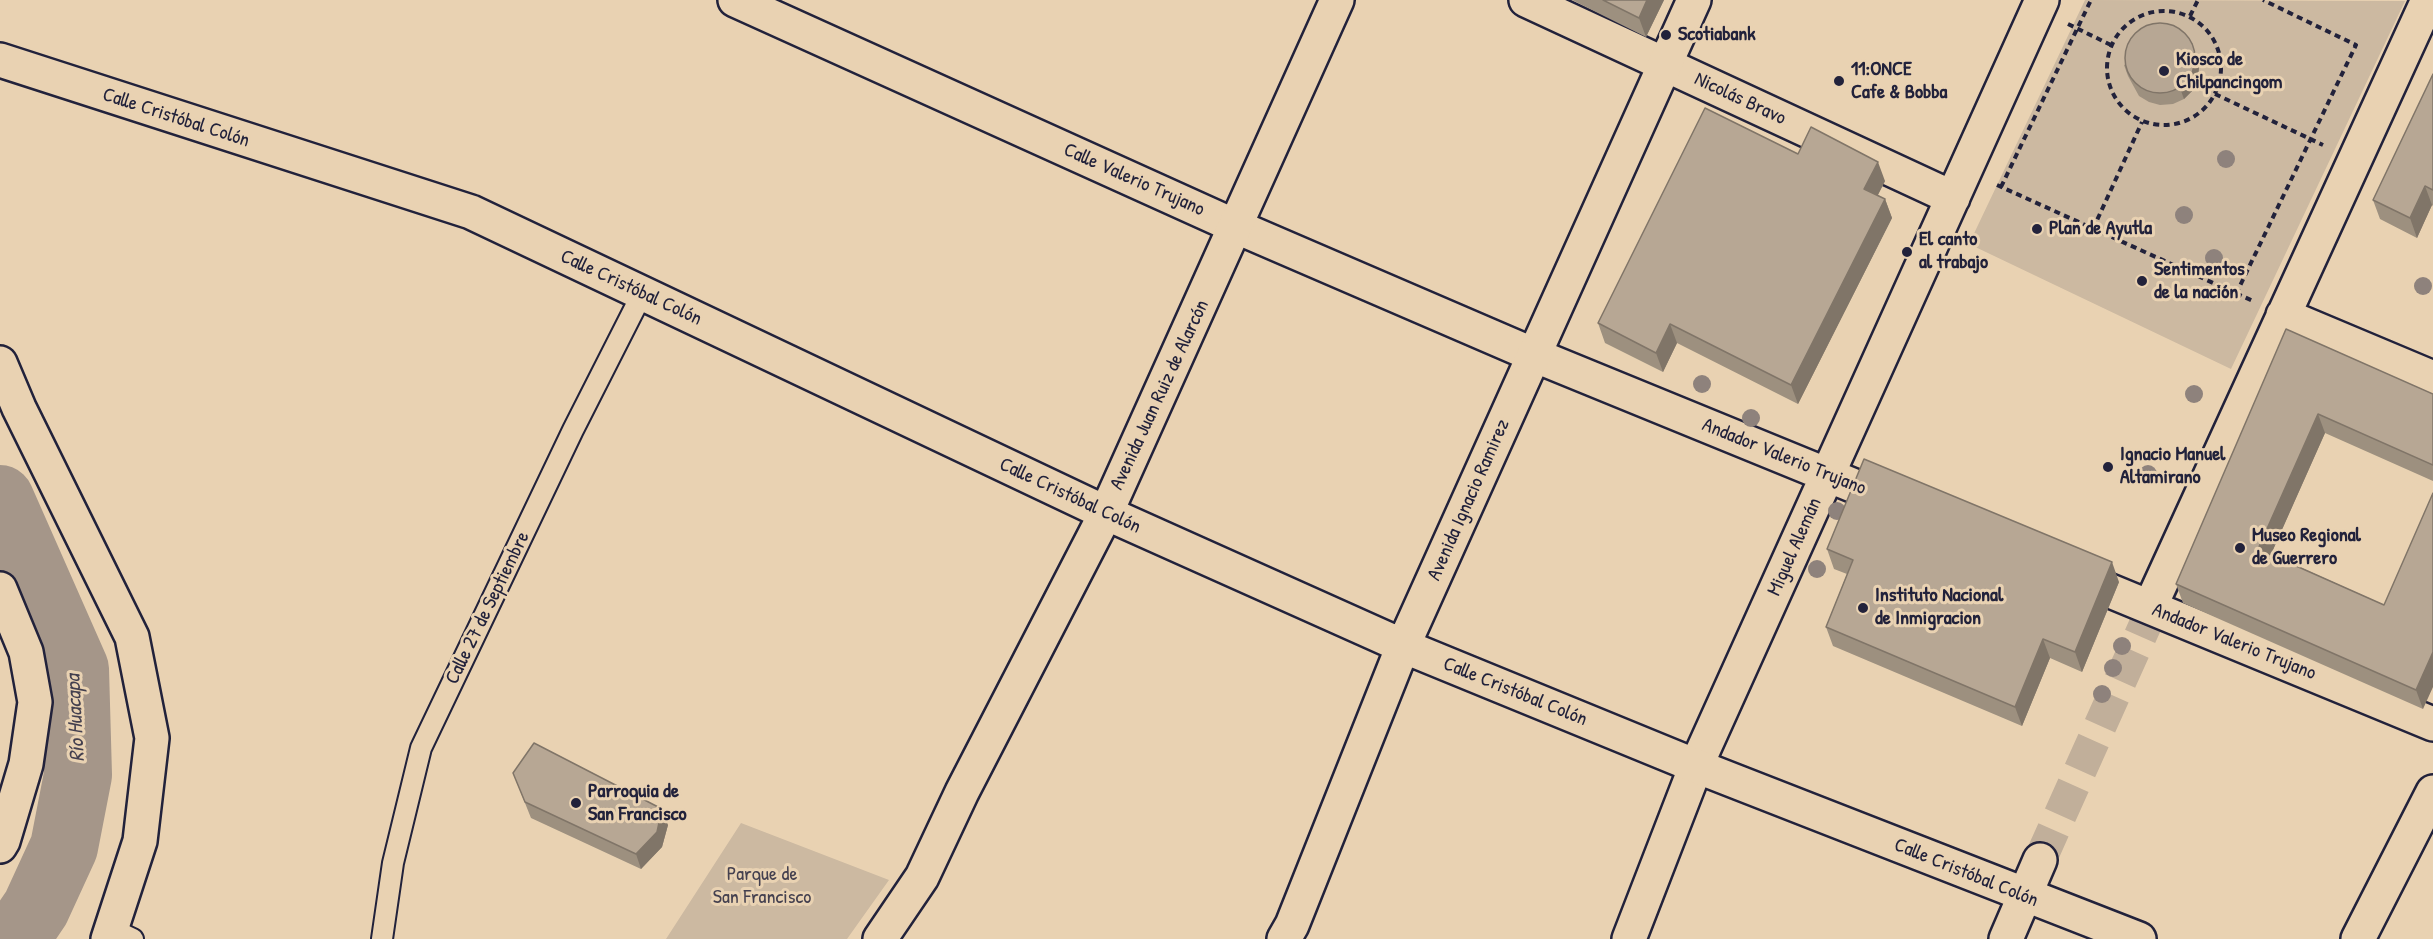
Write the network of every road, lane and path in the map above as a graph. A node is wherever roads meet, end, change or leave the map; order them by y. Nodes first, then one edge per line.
1 (735, 0) edge
2 (1337, 0) edge
3 (1526, 0) edge
4 (1694, 0) edge
5 (2091, 0) edge
6 (2198, 0) edge
7 (2263, 0) edge
8 (2428, 0) edge
9 (2032, 3) edge
10 (2190, 16) junction
11 (2078, 28) junction
12 (2111, 45) junction
13 (0, 60) edge
14 (1666, 65) junction
15 (2215, 94) junction
16 (2142, 122) junction
17 (2310, 139) junction
18 (2354, 160) junction
19 (1959, 184) junction
20 (2001, 187) junction
21 (1237, 226) junction
22 (2093, 229) junction
23 (642, 294) junction
24 (2236, 294) junction
25 (2283, 315) junction
26 (1534, 356) junction
27 (0, 363) edge
28 (2433, 378) edge
29 (1828, 475) junction
30 (1106, 513) junction
31 (1926, 515) edge
32 (2046, 565) edge
33 (0, 589) edge
34 (2150, 608) junction
35 (1403, 646) junction
36 (2433, 724) edge
37 (1696, 766) junction
38 (2433, 792) edge
39 (0, 846) edge
40 (2040, 860) tunnel mouth
41 (2025, 896) junction
42 (118, 936) edge
43 (382, 939) edge
44 (880, 939) edge
45 (1284, 939) edge
46 (1629, 939) edge
47 (2006, 939) edge
48 (2139, 939) edge
49 (2358, 939) edge

1 - 21 street, Calle Valerio Trujano
2 - 21 street, Avenida Juan Ruiz de Alarcón
3 - 14 street, Nicolás Bravo
4 - 14 street, Avenida Ignacio Ramirez
5 - 11 path
6 - 10 path
7 - 17 path
8 - 18 street
9 - 11 path
9 - 19 street, Miguel Alemán
10 - 12 path
10 - 15 path
11 - 12 path
11 - 20 path
12 - 16 path
13 - 23 street, Calle Cristóbal Colón
14 - 19 street, Nicolás Bravo
14 - 26 street, Avenida Ignacio Ramirez
15 - 16 path
15 - 17 path
16 - 22 path
17 - 18 path
17 - 24 path
18 - 25 street
19 - 20 path
19 - 29 street, Miguel Alemán
20 - 22 path
21 - 26 street, Calle Valerio Trujano
21 - 30 street, Avenida Juan Ruiz de Alarcón
22 - 24 path
23 - 30 street, Calle Cristóbal Colón
23 - 43 lane, Calle 27 de Septiembre
24 - 25 path
25 - 28 street
25 - 34 street
26 - 29 street, Andador Valerio Trujano
26 - 35 street, Avenida Ignacio Ramirez
27 - 42 street
29 - 31 street, Andador Valerio Trujano
29 - 37 street, Miguel Alemán
30 - 35 street, Calle Cristóbal Colón
30 - 44 street, Avenida Juan Ruiz de Alarcón
32 - 34 street, Andador Valerio Trujano
33 - 39 street
34 - 36 street, Andador Valerio Trujano
35 - 37 street, Calle Cristóbal Colón
35 - 45 street, Avenida Ignacio Ramirez
37 - 41 street, Calle Cristóbal Colón
37 - 46 street, Miguel Alemán
38 - 49 street
40 - 41 street
41 - 47 street
41 - 48 street, Calle Cristóbal Colón

